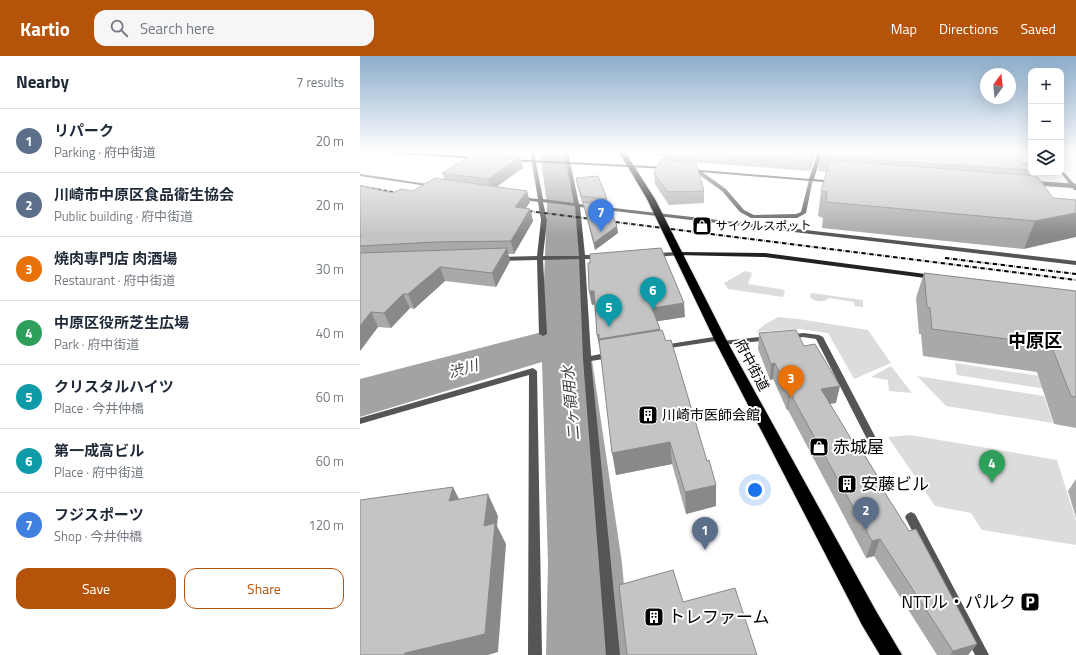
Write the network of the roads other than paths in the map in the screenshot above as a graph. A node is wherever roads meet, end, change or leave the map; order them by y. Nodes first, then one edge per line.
1 (395, 180) edge
2 (537, 180) edge
3 (571, 180) edge
4 (640, 180) edge
5 (710, 180) edge
6 (811, 180) joint
7 (842, 182) edge
8 (1029, 183) edge
9 (438, 186) edge
10 (1076, 187) edge
11 (509, 197) edge
12 (541, 201) junction
13 (577, 205) junction
14 (658, 214) junction
15 (679, 254) junction
16 (648, 255) edge
17 (582, 257) junction
18 (604, 257) edge
19 (540, 258) junction
20 (492, 259) edge
21 (1076, 263) edge
22 (938, 278) edge
23 (544, 334) dead end
24 (721, 340) junction
25 (657, 348) edge
26 (618, 354) edge
27 (587, 358) junction
28 (360, 421) edge
29 (874, 444) dead end
30 (911, 517) dead end
31 (536, 655) edge
32 (613, 655) edge
33 (892, 655) edge
34 (982, 655) edge

1 - 9 street
2 - 12 street
3 - 13 street
4 - 14 highway, 府中街道
5 - 6 street
6 - 7 street
8 - 10 street, bridge
11 - 12 street
12 - 13 street
12 - 19 street
13 - 14 street
13 - 17 street
14 - 15 highway, 府中街道
14 - 21 street
15 - 16 street
15 - 22 street
15 - 24 highway, 府中街道
17 - 18 street
17 - 19 street
17 - 27 street
19 - 20 street
19 - 23 street
24 - 25 street
24 - 29 street
24 - 33 highway, 府中街道
26 - 27 street
27 - 32 street
28 - 31 street
30 - 34 street

